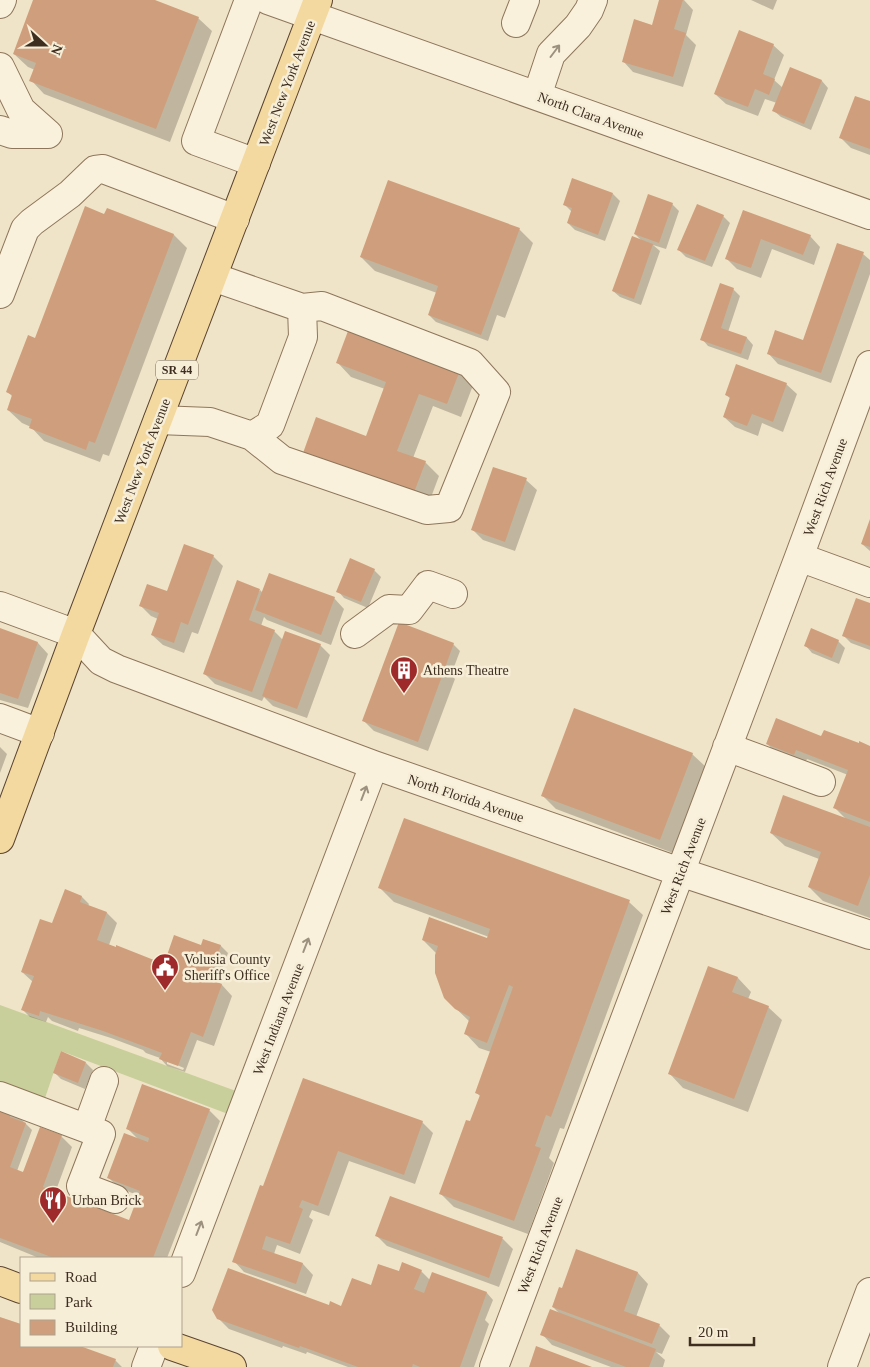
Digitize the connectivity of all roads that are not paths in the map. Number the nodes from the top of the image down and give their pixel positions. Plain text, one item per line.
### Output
1 (2, 0) edge
2 (249, 0) edge
3 (268, 0) edge
4 (593, 0) edge
5 (0, 4) edge
6 (315, 8) edge
7 (0, 67) edge
8 (537, 96) junction
9 (0, 130) edge
10 (256, 163) junction
11 (870, 215) edge
12 (235, 219) junction
13 (212, 277) junction
14 (0, 294) edge
15 (302, 308) junction
16 (870, 365) edge
17 (158, 420) junction
18 (252, 436) junction
19 (800, 557) junction
20 (870, 582) edge
21 (454, 594) dead end
22 (0, 606) edge
23 (76, 634) junction
24 (355, 634) dead end
25 (0, 718) edge
26 (40, 733) junction
27 (728, 748) junction
28 (374, 765) junction
29 (821, 782) dead end
30 (0, 839) edge
31 (680, 872) junction
32 (870, 935) edge
33 (104, 1081) dead end
34 (0, 1096) edge
35 (87, 1128) junction
36 (115, 1199) dead end
37 (182, 1270) edge
38 (0, 1281) edge
39 (20, 1289) edge
40 (870, 1292) edge
41 (154, 1347) edge
42 (175, 1347) edge
43 (146, 1367) edge
44 (232, 1367) edge
45 (494, 1367) edge
46 (842, 1367) edge

1 - 5 street
2 - 10 street
3 - 6 street, North Clara Avenue
8 -> 4 street
6 - 8 street, North Clara Avenue
6 - 10 main road, West New York Avenue / SR 44
7 - 9 street
8 - 11 street, North Clara Avenue
10 - 12 main road, West New York Avenue / SR 44
12 - 13 main road, West New York Avenue / SR 44
12 - 14 street
13 - 15 street
13 - 17 main road, West New York Avenue / SR 44
15 - 18 street
15 - 18 street
16 - 19 street, West Rich Avenue
17 - 18 street
17 - 23 main road, West New York Avenue / SR 44
19 - 20 street
19 - 27 street, West Rich Avenue
21 - 24 street
22 - 23 street
23 - 26 main road, West New York Avenue / SR 44
23 - 28 street, North Florida Avenue
25 - 26 street
26 - 30 main road, West New York Avenue / SR 44
27 - 29 street
27 - 31 street, West Rich Avenue
28 - 31 street, North Florida Avenue
37 -> 28 street, West Indiana Avenue
31 - 32 street, North Florida Avenue
31 - 45 street, West Rich Avenue
33 - 35 street
34 - 35 street
35 - 36 street
38 - 39 main road
40 - 46 street
41 - 43 street
42 - 44 main road

